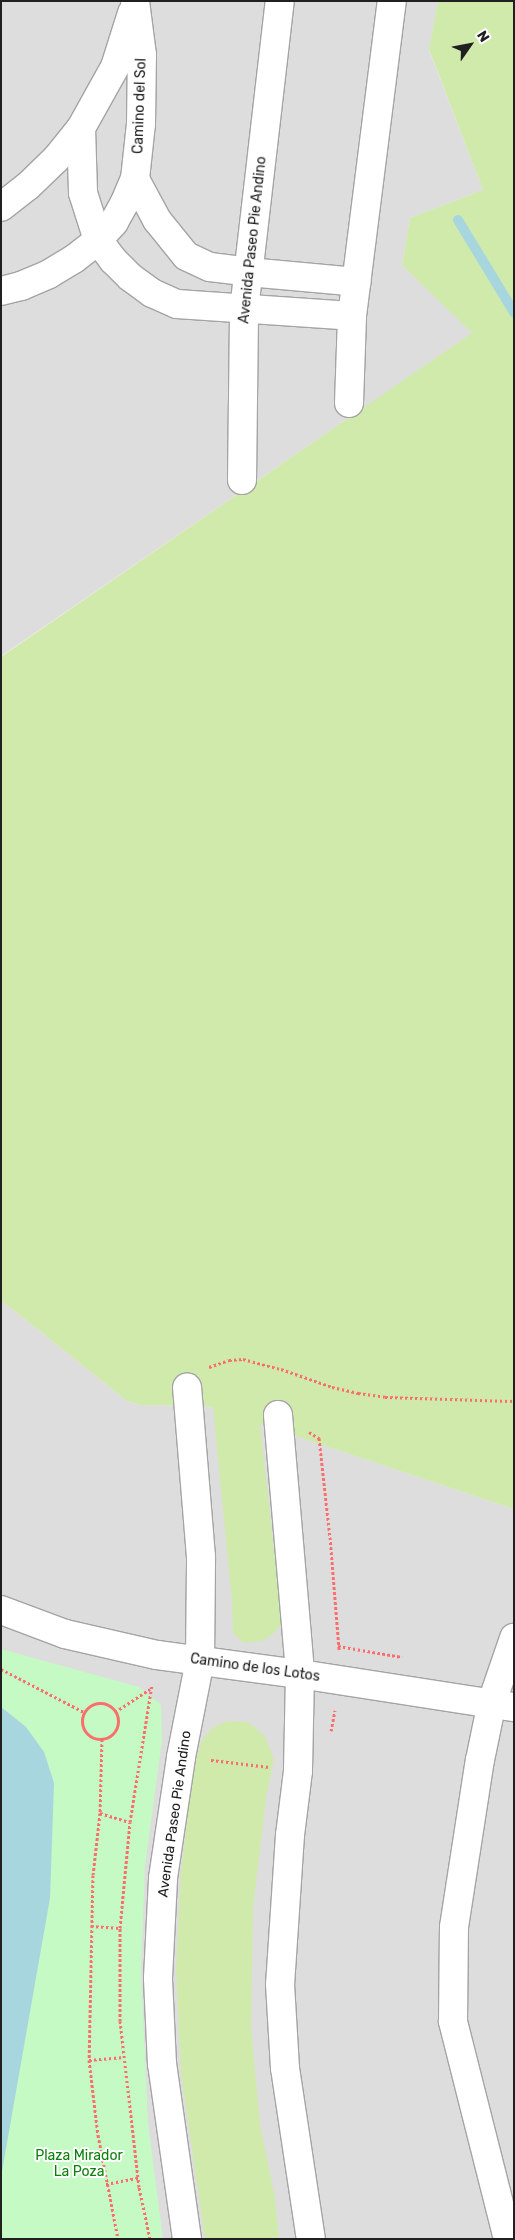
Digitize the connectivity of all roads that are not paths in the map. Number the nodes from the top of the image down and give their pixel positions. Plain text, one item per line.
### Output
1 (135, 1) edge
2 (280, 1) edge
3 (392, 1) edge
4 (81, 128) junction
5 (135, 179) junction
6 (1, 206) edge
7 (98, 240) junction
8 (248, 272) junction
9 (357, 282) junction
10 (1, 291) edge
11 (244, 310) junction
12 (352, 316) junction
13 (349, 403) dead end
14 (242, 480) dead end
15 (187, 1388) road end
16 (278, 1415) dead end
17 (1, 1610) edge
18 (514, 1638) edge
19 (200, 1660) junction
20 (300, 1674) junction
21 (503, 1704) edge
22 (187, 2239) edge
23 (311, 2239) edge
24 (508, 2239) edge

1 - 4 street, Camino del Sol
1 - 5 street, Camino del Sol
2 - 8 street, Avenida Paseo Pie Andino
3 - 9 street
4 - 6 street, Camino del Sol
4 - 7 street
5 - 7 street, Camino del Sol
5 - 8 street
7 - 10 street, Camino del Sol
7 - 11 street
8 - 9 street
8 - 11 street, Avenida Paseo Pie Andino
9 - 12 street
11 - 12 street
11 - 14 street, Avenida Paseo Pie Andino
12 - 13 street
15 - 19 street, Avenida Paseo Pie Andino
16 - 20 street
17 - 19 street, Camino de los Lotos
18 - 21 street
19 - 20 street, Camino de los Lotos
19 - 22 street, Avenida Paseo Pie Andino
20 - 21 street, Camino de los Lotos
20 - 23 street
21 - 24 street

